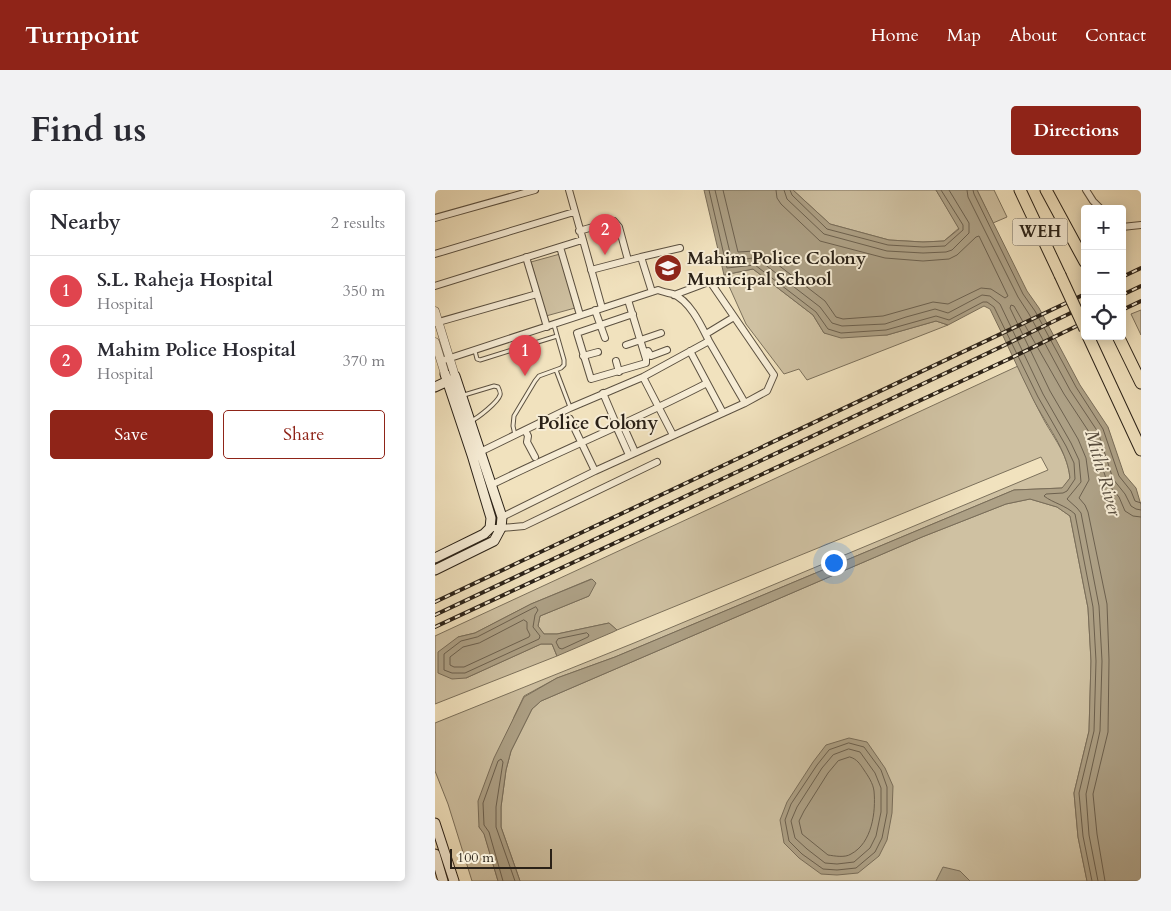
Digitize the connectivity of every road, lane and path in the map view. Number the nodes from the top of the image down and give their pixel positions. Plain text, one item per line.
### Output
1 (535, 190) edge
2 (569, 190) edge
3 (1020, 190) edge
4 (1046, 190) edge
5 (1086, 190) edge
6 (1097, 205) edge
7 (575, 212) junction
8 (435, 218) edge
9 (1141, 225) edge
10 (1126, 227) edge
11 (579, 231) junction
12 (582, 240) junction
13 (560, 247) junction
14 (680, 248) dead end
15 (435, 254) edge
16 (1081, 255) edge
17 (526, 257) junction
18 (641, 257) junction
19 (628, 260) junction
20 (591, 270) junction
21 (435, 286) edge
22 (652, 292) junction
23 (537, 294) junction
24 (674, 295) junction
25 (628, 300) junction
26 (599, 309) junction
27 (435, 310) edge
28 (633, 314) junction
29 (580, 315) junction
30 (734, 316) junction
31 (1081, 320) edge
32 (437, 323) edge
33 (601, 325) junction
34 (550, 326) junction
35 (661, 334) dead end
36 (706, 334) junction
37 (557, 336) junction
38 (605, 338) dead end
39 (1090, 340) edge
40 (1120, 340) edge
41 (641, 341) junction
42 (709, 341) junction
43 (435, 342) edge
44 (626, 346) dead end
45 (667, 350) dead end
46 (474, 351) junction
47 (690, 351) junction
48 (598, 352) dead end
49 (644, 352) junction
50 (652, 355) junction
51 (583, 356) junction
52 (445, 360) junction
53 (616, 362) dead end
54 (657, 369) junction
55 (556, 370) junction
56 (619, 372) junction
57 (449, 377) junction
58 (643, 377) junction
59 (435, 378) edge
60 (707, 383) junction
61 (1141, 383) edge
62 (435, 387) edge
63 (603, 393) junction
64 (461, 396) junction
65 (745, 403) junction
66 (570, 408) junction
67 (659, 408) junction
68 (723, 413) junction
69 (570, 419) dead end
70 (469, 421) junction
71 (618, 425) junction
72 (525, 430) junction
73 (515, 435) junction
74 (673, 435) junction
75 (580, 442) junction
76 (1141, 450) edge
77 (632, 453) junction
78 (476, 454) junction
79 (535, 457) dead end
80 (657, 462) dead end
81 (595, 470) junction
82 (491, 485) junction
83 (502, 517) junction
84 (490, 528) junction
85 (501, 528) junction
86 (435, 558) edge
87 (435, 570) edge
88 (435, 823) edge
89 (435, 854) edge
90 (443, 881) edge
91 (454, 881) edge

1 - 8 street
2 - 7 street
3 - 31 highway, WEH, bridge
4 - 16 highway, WEH
5 - 6 street
7 - 11 street
7 - 15 street
9 - 10 street
11 - 12 street
11 - 19 street
12 - 13 street
12 - 20 street
13 - 17 street
13 - 29 street
14 - 18 street
17 - 21 street
17 - 23 street
18 - 19 street
18 - 22 street
19 - 20 street
20 - 26 street
22 - 24 street
22 - 25 street
23 - 32 street
23 - 34 street
24 - 30 street
24 - 36 street
25 - 26 street
25 - 28 street
26 - 29 street
26 - 33 street
27 - 32 street
28 - 33 street
28 - 41 street
29 - 34 street
30 - 36 street
30 - 65 street
32 - 52 street
33 - 38 street
33 - 51 street
34 - 37 lane
34 - 46 street
35 - 41 street
36 - 42 street
37 - 46 lane
37 - 55 lane
39 - 76 highway
40 - 61 highway
41 - 44 street
41 - 49 street
42 - 47 street
42 - 65 street
43 - 52 street
45 - 50 street
46 - 52 street
47 - 54 street
47 - 60 street
48 - 51 street
49 - 50 street
49 - 56 street
50 - 54 street
51 - 56 street
52 - 57 street
53 - 56 street
54 - 58 street
55 - 66 lane
55 - 73 lane
57 - 59 main road
57 - 62 main road
57 - 64 main road
57 - 78 main road
58 - 63 street
58 - 67 street
60 - 67 street
60 - 68 street
63 - 66 street
63 - 71 street
64 - 70 main road
64 - 70 lane
65 - 68 street
66 - 72 street
67 - 71 street
67 - 74 street
68 - 74 street
69 - 75 street
70 - 78 main road
71 - 75 street
71 - 77 street
72 - 73 street
72 - 79 street
73 - 78 street
74 - 77 street
75 - 81 street
75 - 82 street
77 - 81 street
78 - 82 main road
78 - 84 main road
80 - 85 street
81 - 83 street
82 - 83 main road
83 - 85 main road
84 - 85 street
84 - 86 main road
85 - 87 main road
88 - 91 main road
89 - 90 main road

